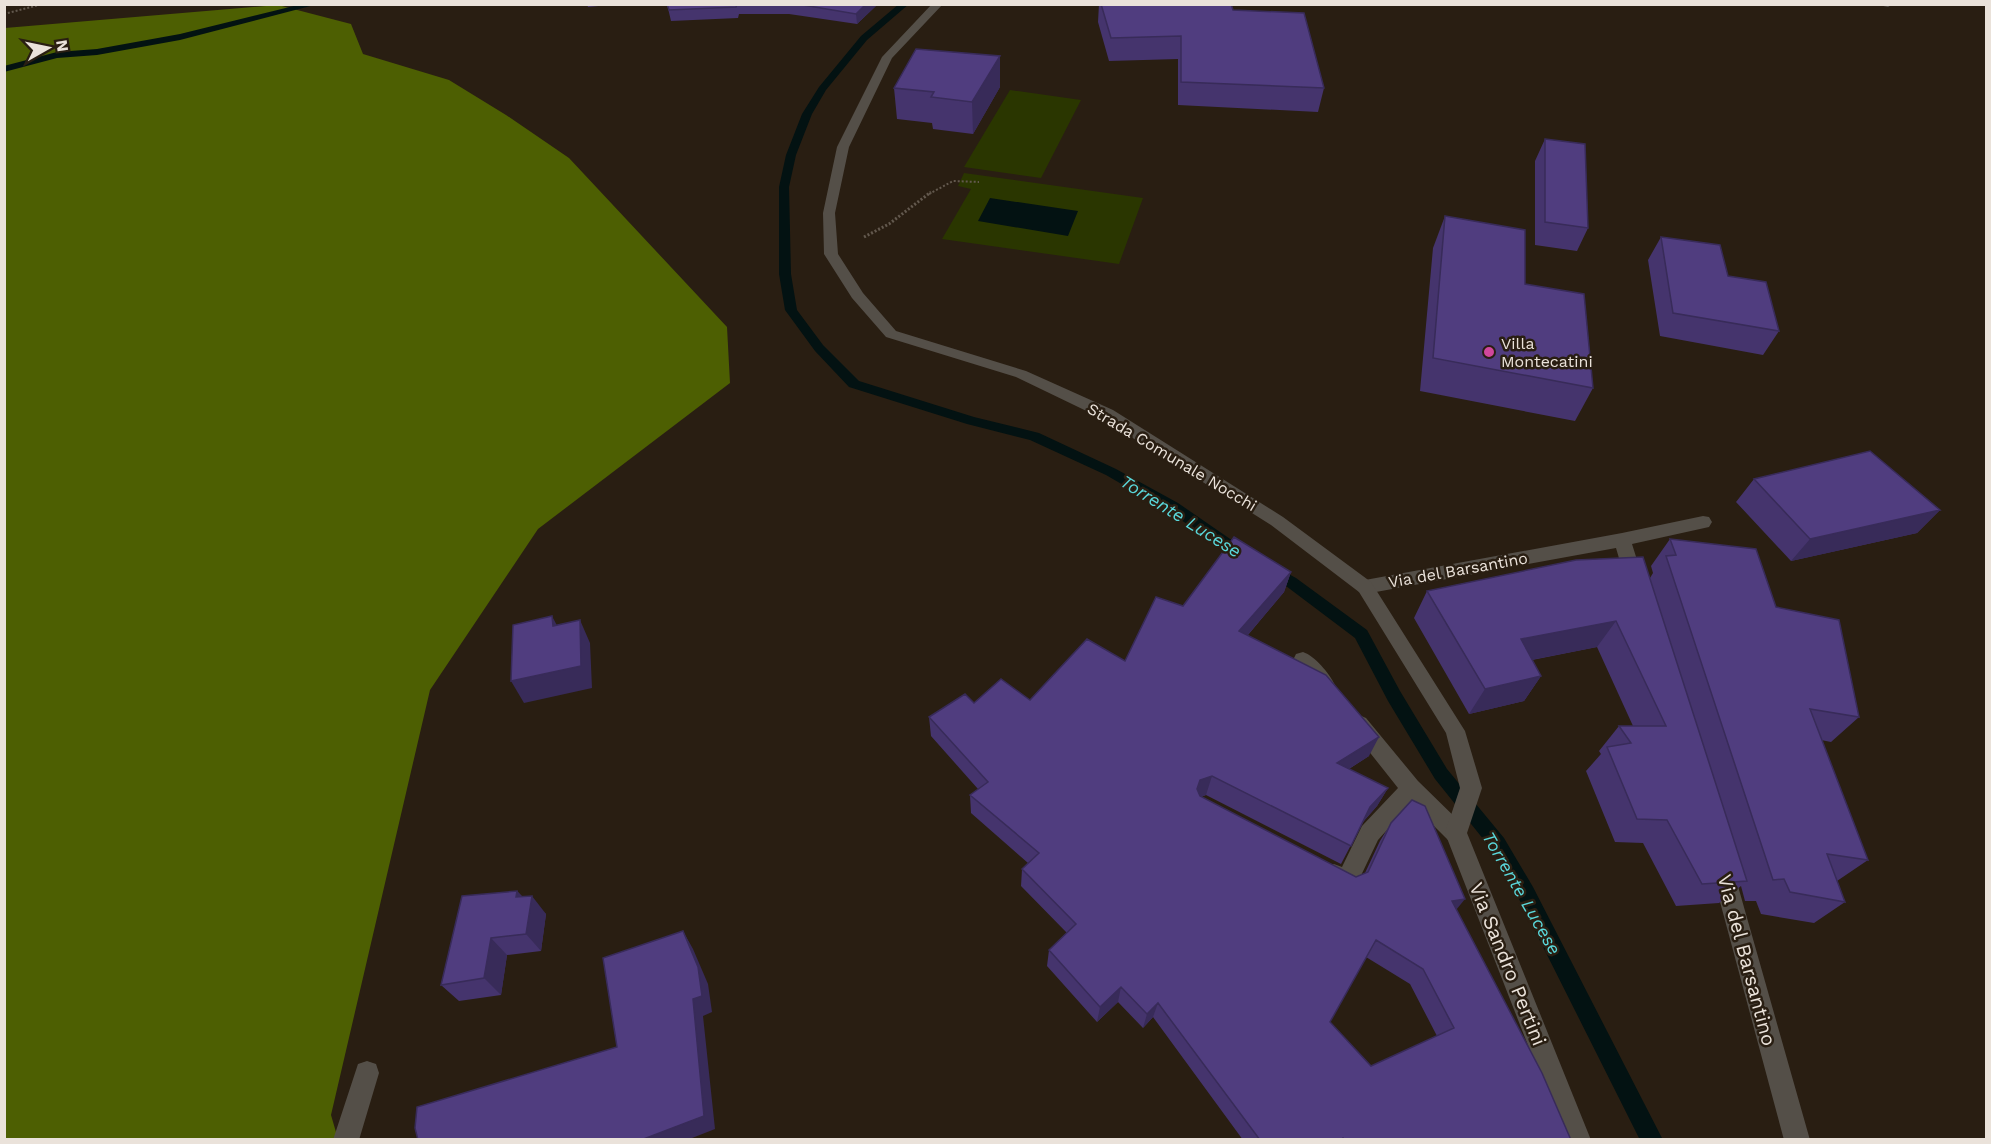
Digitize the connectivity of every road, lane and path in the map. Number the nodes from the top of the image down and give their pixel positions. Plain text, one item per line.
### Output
1 (43, 4) edge
2 (938, 4) edge
3 (1879, 4) edge
4 (1888, 4) edge
5 (4, 14) edge
6 (979, 182) dead end
7 (831, 254) junction
8 (1703, 522) dead end
9 (1622, 540) junction
10 (1365, 587) junction
11 (1640, 597) edge
12 (1303, 660) dead end
13 (1334, 695) edge
14 (1350, 713) edge
15 (1412, 788) junction
16 (1457, 831) junction
17 (1719, 856) edge
18 (1317, 865) edge
19 (367, 1073) dead end
20 (346, 1140) edge
21 (1578, 1140) edge
22 (1797, 1140) edge

1 - 5 path
2 - 7 street, Strada Comunale Nocchi
3 - 4 street
6 - 7 path
7 - 10 street, Strada Comunale Nocchi
8 - 9 street, Via del Barsantino
9 - 10 street, Via del Barsantino
9 - 11 street
10 - 16 street, Strada Comunale Nocchi
12 - 13 street
14 - 15 street
15 - 16 street
15 - 18 street
16 - 21 street, Via Sandro Pertini
17 - 22 street, Via del Barsantino
19 - 20 street

